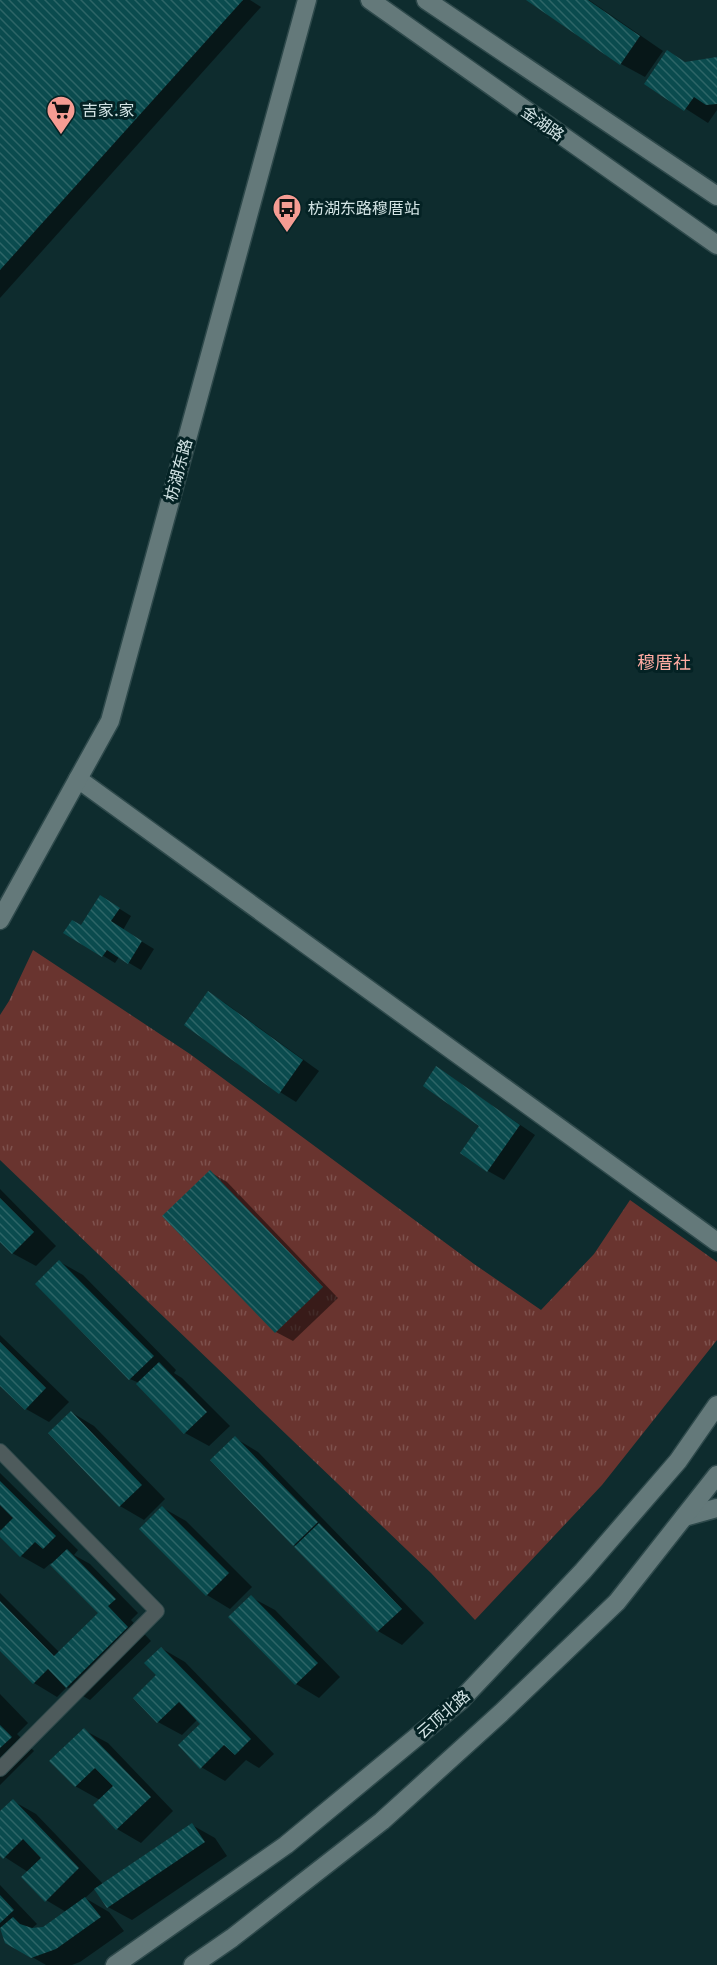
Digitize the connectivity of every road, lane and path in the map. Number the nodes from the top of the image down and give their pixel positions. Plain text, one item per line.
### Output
1 (307, 0) edge
2 (369, 0) edge
3 (426, 0) edge
4 (716, 192) edge
5 (717, 245) edge
6 (78, 778) junction
7 (0, 920) edge
8 (717, 1242) edge
9 (717, 1405) edge
10 (0, 1451) edge
11 (717, 1475) edge
12 (717, 1508) edge
13 (684, 1517) junction
14 (0, 1769) edge
15 (115, 1965) edge
16 (193, 1965) edge

1 - 6 main road, 枋湖东路
2 - 5 main road, 金湖路
3 - 4 main road
6 - 7 main road, 枋湖东路
6 - 8 main road
9 - 15 main road, 云顶北路
10 - 14 street
11 - 13 main road
12 - 13 main road
13 - 16 main road

